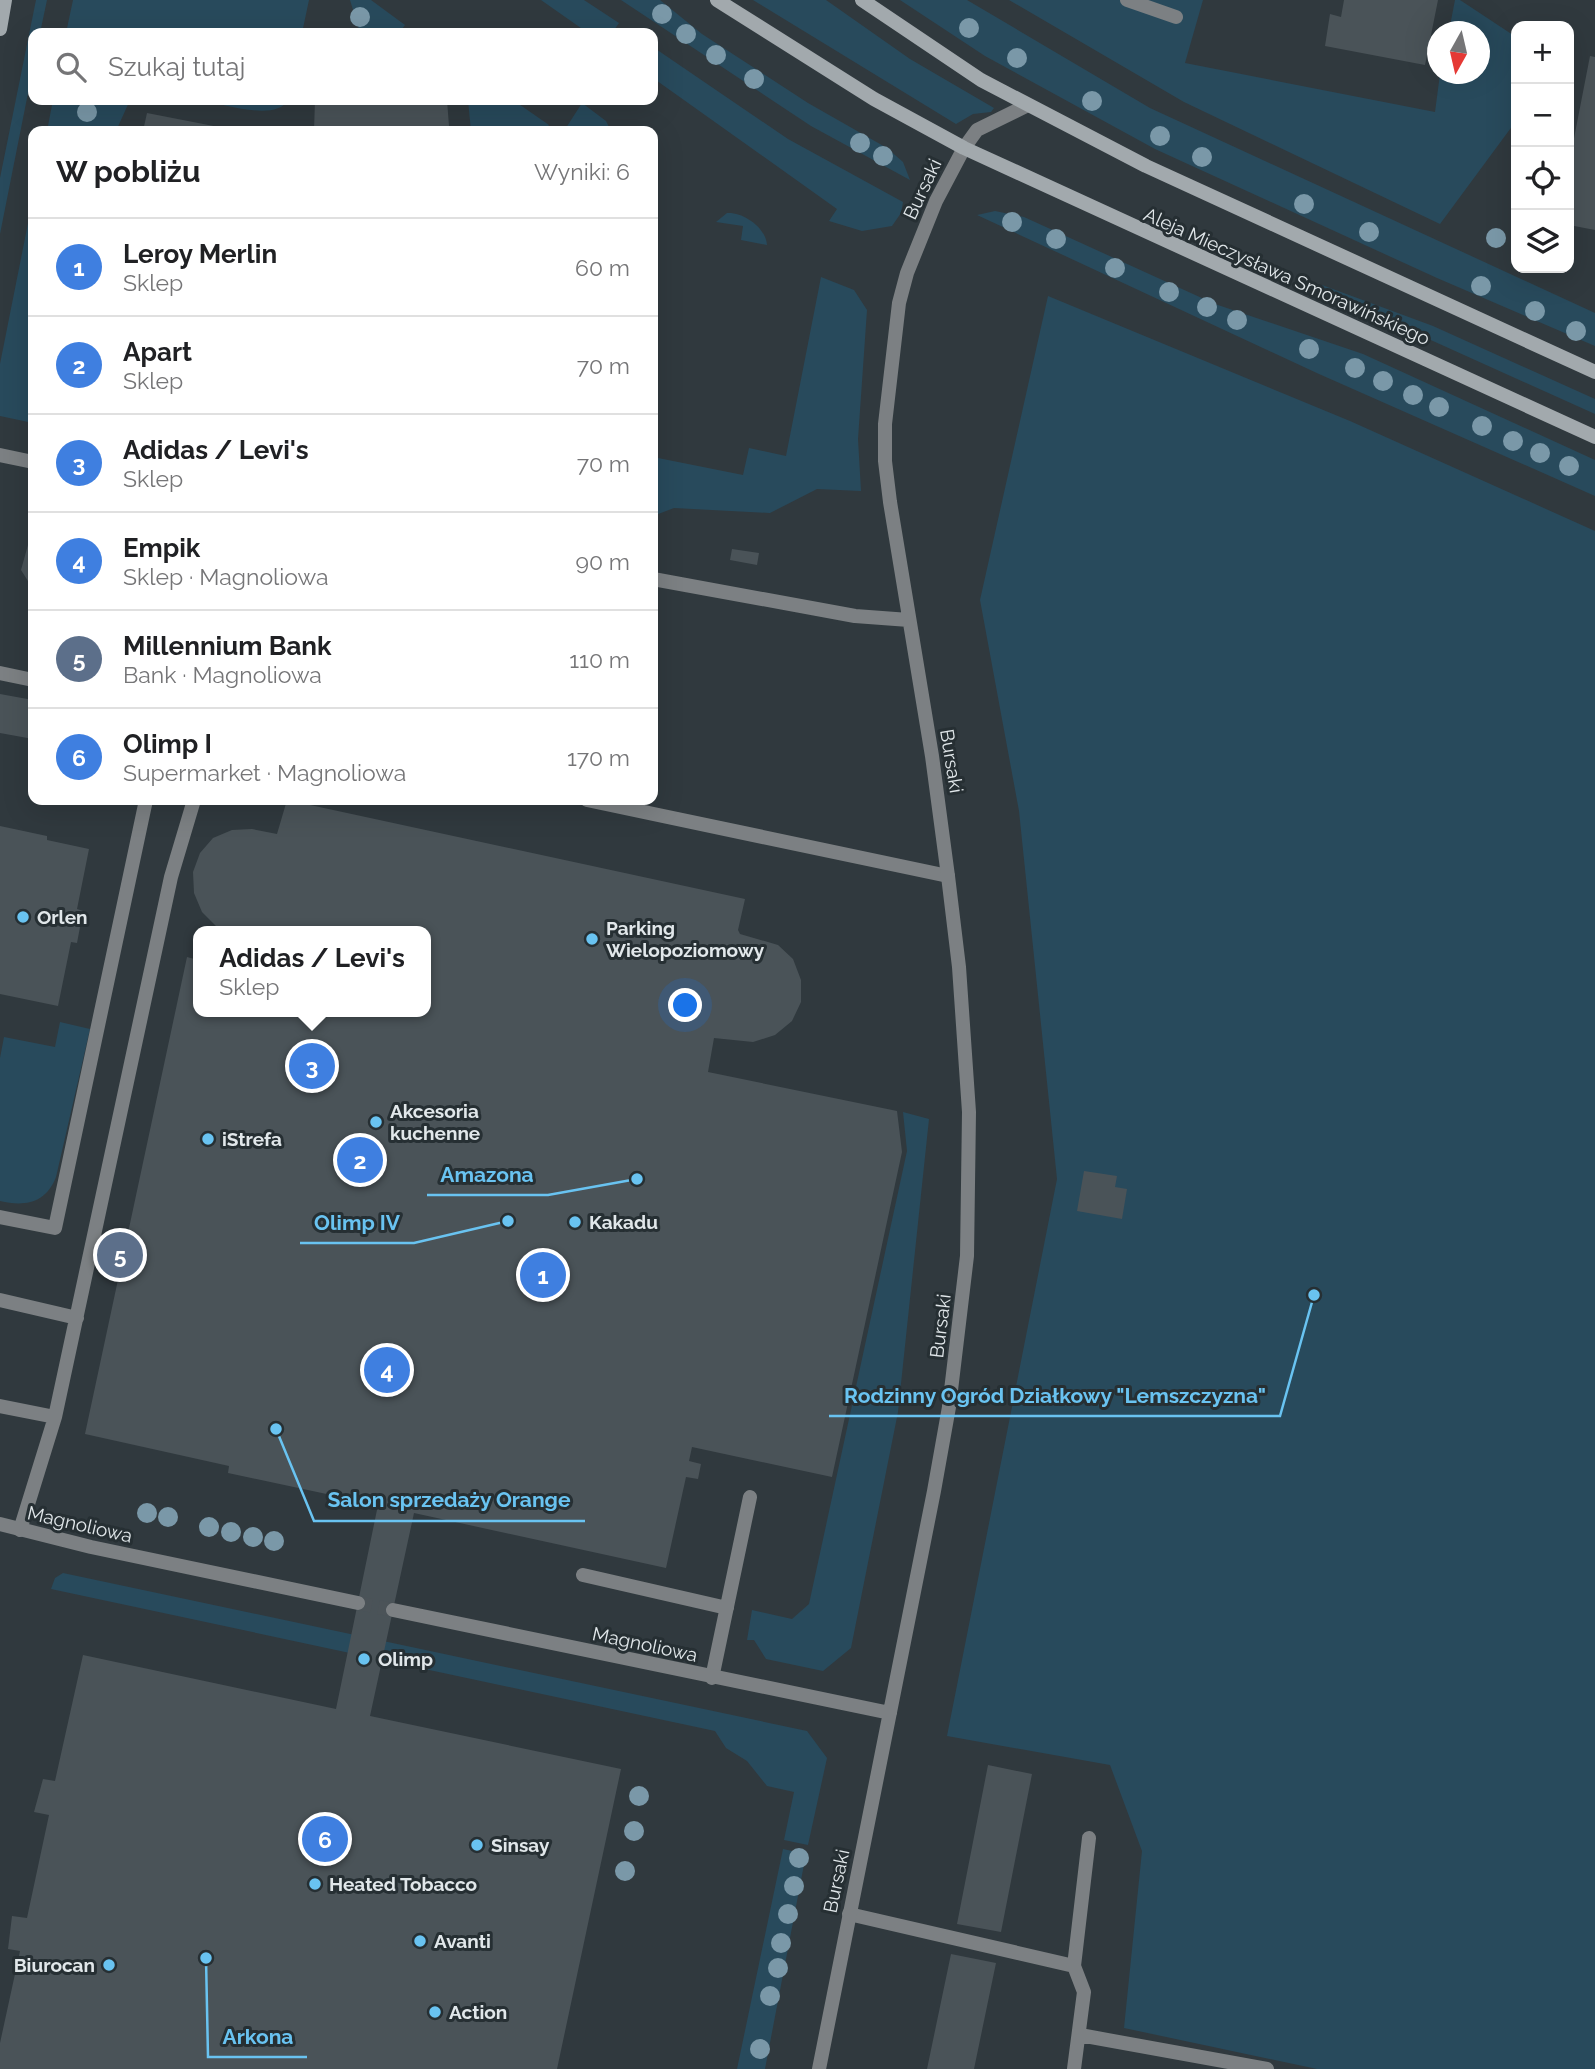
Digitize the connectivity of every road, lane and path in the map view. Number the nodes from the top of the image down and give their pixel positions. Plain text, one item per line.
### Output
1 (5, 0) edge
2 (717, 0) edge
3 (862, 0) edge
4 (1127, 0) edge
5 (1176, 17) dead end
6 (0, 29) edge
7 (1028, 105) junction
8 (964, 148) junction
9 (1595, 372) edge
10 (1595, 437) edge
11 (0, 455) edge
12 (28, 461) edge
13 (658, 580) edge
14 (909, 620) junction
15 (0, 673) edge
16 (28, 679) edge
17 (145, 805) edge
18 (193, 805) edge
19 (611, 805) edge
20 (948, 876) junction
21 (0, 1217) edge
22 (0, 1300) edge
23 (77, 1318) junction
24 (0, 1406) edge
25 (55, 1417) junction
26 (750, 1497) dead end
27 (0, 1524) edge
28 (20, 1530) junction
29 (583, 1574) dead end
30 (358, 1603) tunnel mouth
31 (727, 1608) junction
32 (393, 1609) tunnel mouth
33 (712, 1678) junction
34 (890, 1713) junction
35 (1088, 1838) dead end
36 (849, 1914) junction
37 (1074, 1966) junction
38 (1080, 2035) junction
39 (818, 2069) edge
40 (1073, 2069) edge
41 (1267, 2069) edge

1 - 6 main road
2 - 8 main road, Aleja Mieczysława Smorawińskiego
3 - 7 main road, Aleja Mieczysława Smorawińskiego
4 - 5 street
7 - 8 street
7 - 9 main road, Aleja Mieczysława Smorawińskiego
8 - 10 main road, Aleja Mieczysława Smorawińskiego
8 - 14 street, Bursaki
11 - 12 street
13 - 14 street
14 - 20 street, Bursaki
15 - 16 street
17 - 21 street
18 - 23 street
19 - 20 street
20 - 34 street, Bursaki
22 - 23 street
23 - 25 street
24 - 25 street
25 - 28 street
26 - 31 street
27 - 28 street, Magnoliowa
28 - 30 street, Magnoliowa
29 - 31 street
31 - 33 street
32 - 33 street, Magnoliowa
33 - 34 street, Magnoliowa
34 - 36 street, Bursaki
35 - 37 street
36 - 37 street
36 - 39 street, Bursaki
37 - 38 street
38 - 40 street
38 - 41 street

